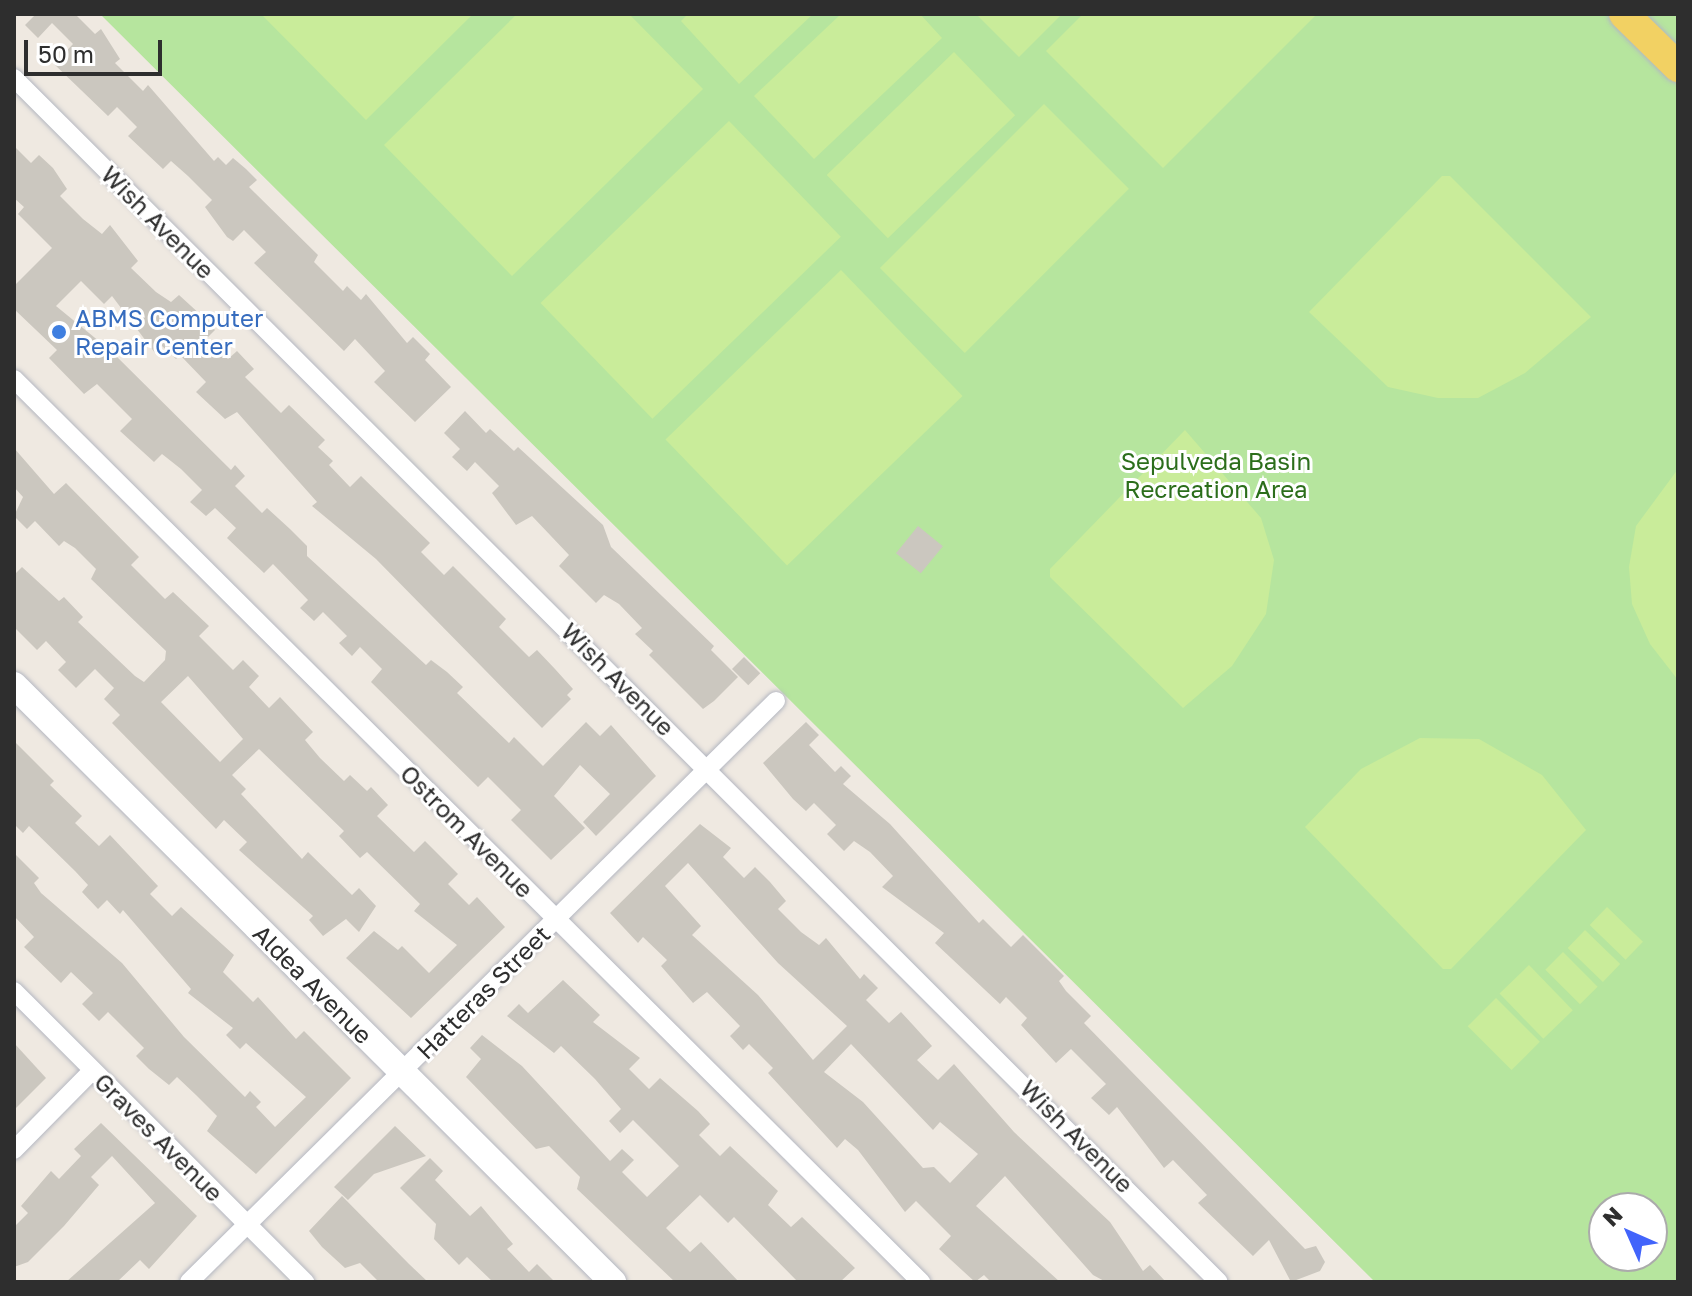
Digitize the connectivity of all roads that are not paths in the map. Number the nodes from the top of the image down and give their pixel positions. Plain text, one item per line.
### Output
1 (1624, 14) edge
2 (1678, 67) edge
3 (14, 78) edge
4 (14, 379) edge
5 (14, 685) edge
6 (776, 701) dead end
7 (708, 769) junction
8 (555, 921) junction
9 (14, 991) edge
10 (93, 1070) junction
11 (402, 1072) junction
12 (14, 1150) edge
13 (246, 1225) junction
14 (189, 1282) edge
15 (305, 1282) edge
16 (613, 1282) edge
17 (921, 1282) edge
18 (1219, 1282) edge

1 - 2 main road
3 - 7 street, Wish Avenue
4 - 8 street, Ostrom Avenue
5 - 11 street, Aldea Avenue
6 - 7 street, Hatteras Street
7 - 8 street, Hatteras Street
7 - 18 street, Wish Avenue
8 - 11 street, Hatteras Street
8 - 17 street, Ostrom Avenue
9 - 10 street, Graves Avenue
10 - 12 street
10 - 13 street, Graves Avenue
11 - 13 street, Hatteras Street
11 - 16 street, Aldea Avenue
13 - 14 street, Hatteras Street
13 - 15 street, Graves Avenue

